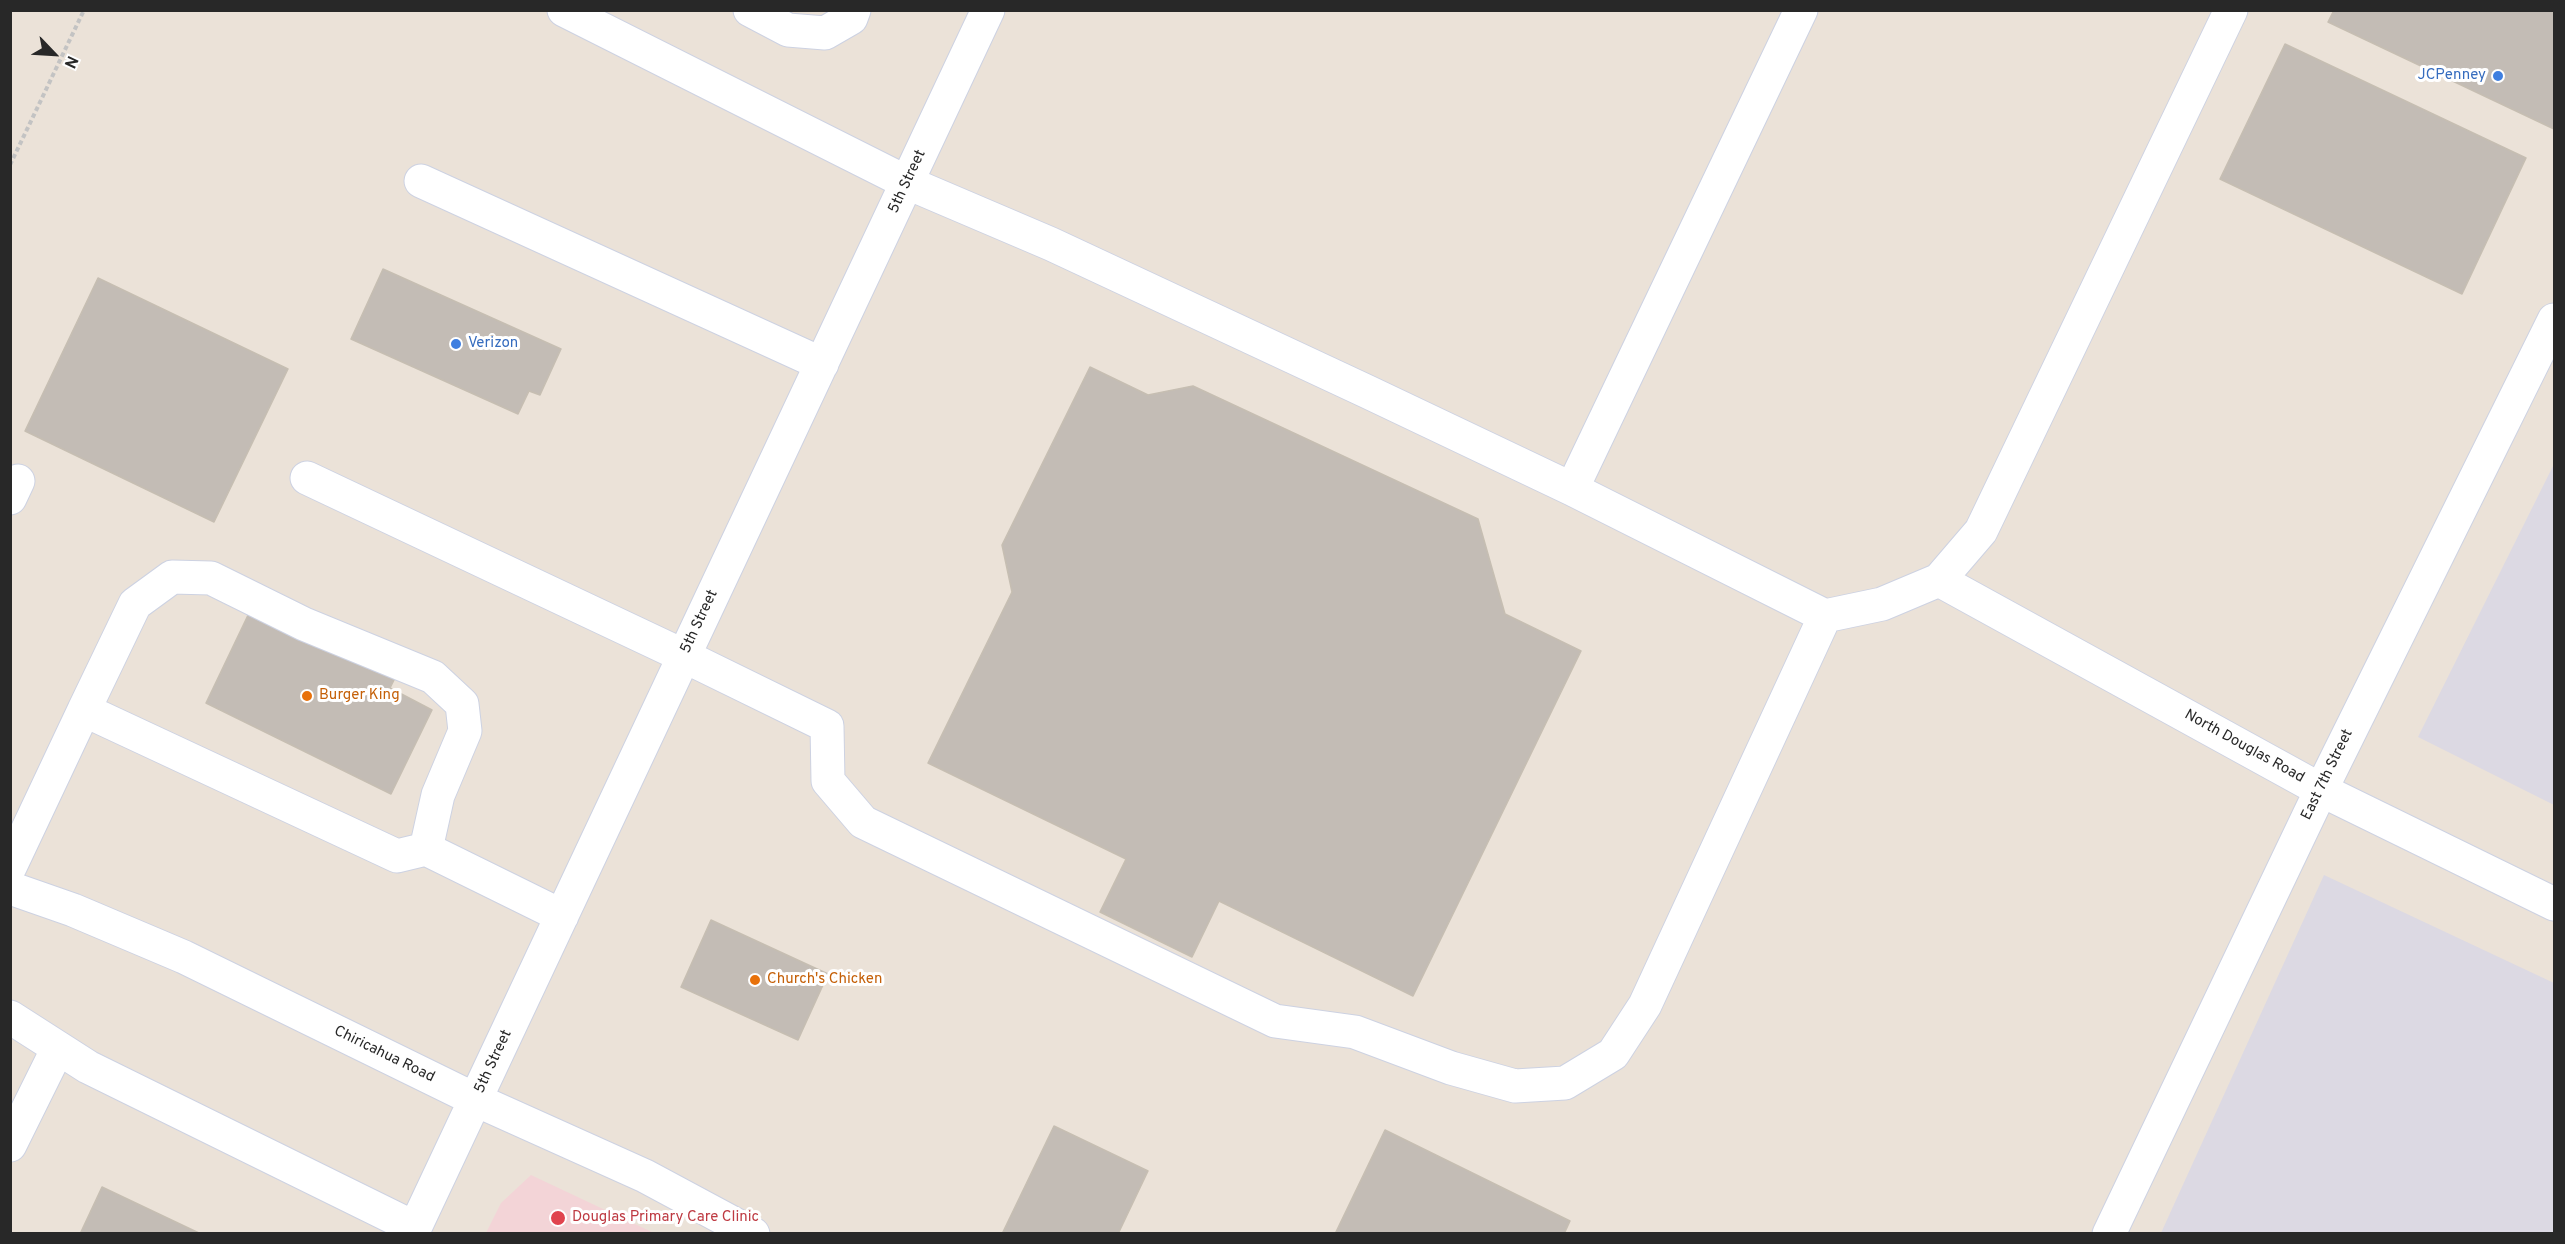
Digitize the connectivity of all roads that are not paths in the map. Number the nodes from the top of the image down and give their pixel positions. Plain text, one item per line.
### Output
1 (564, 10) edge
2 (750, 10) edge
3 (854, 10) edge
4 (988, 10) edge
5 (1801, 10) edge
6 (2231, 10) edge
7 (421, 182) dead end
8 (908, 183) junction
9 (2554, 320) edge
10 (822, 364) junction
11 (307, 478) dead end
12 (1572, 489) junction
13 (1939, 580) junction
14 (1825, 616) junction
15 (684, 656) junction
16 (84, 710) junction
17 (2321, 790) junction
18 (426, 849) junction
19 (10, 867) edge
20 (10, 888) edge
21 (2554, 904) edge
22 (562, 916) junction
23 (10, 1017) edge
24 (57, 1047) junction
25 (476, 1100) junction
26 (10, 1145) edge
27 (414, 1231) edge
28 (753, 1233) edge
29 (2109, 1233) edge

1 - 8 street
2 - 3 street
4 - 8 street, 5th Street
5 - 12 street
6 - 13 street
7 - 10 street
8 - 10 street, 5th Street
8 - 12 street
9 - 17 street, East 7th Street
10 - 15 street, 5th Street
11 - 15 street
12 - 14 street
13 - 14 street
13 - 17 street, North Douglas Road
14 - 15 street
15 - 22 street, 5th Street
16 - 18 street
16 - 18 street
16 - 19 street
17 - 21 street, North Douglas Road
17 - 29 street, East 7th Street
18 - 22 street
20 - 25 street, Chiricahua Road
22 - 25 street, 5th Street
23 - 24 street
24 - 26 street
24 - 27 street
25 - 27 street, 5th Street
25 - 28 street, Chiricahua Road

